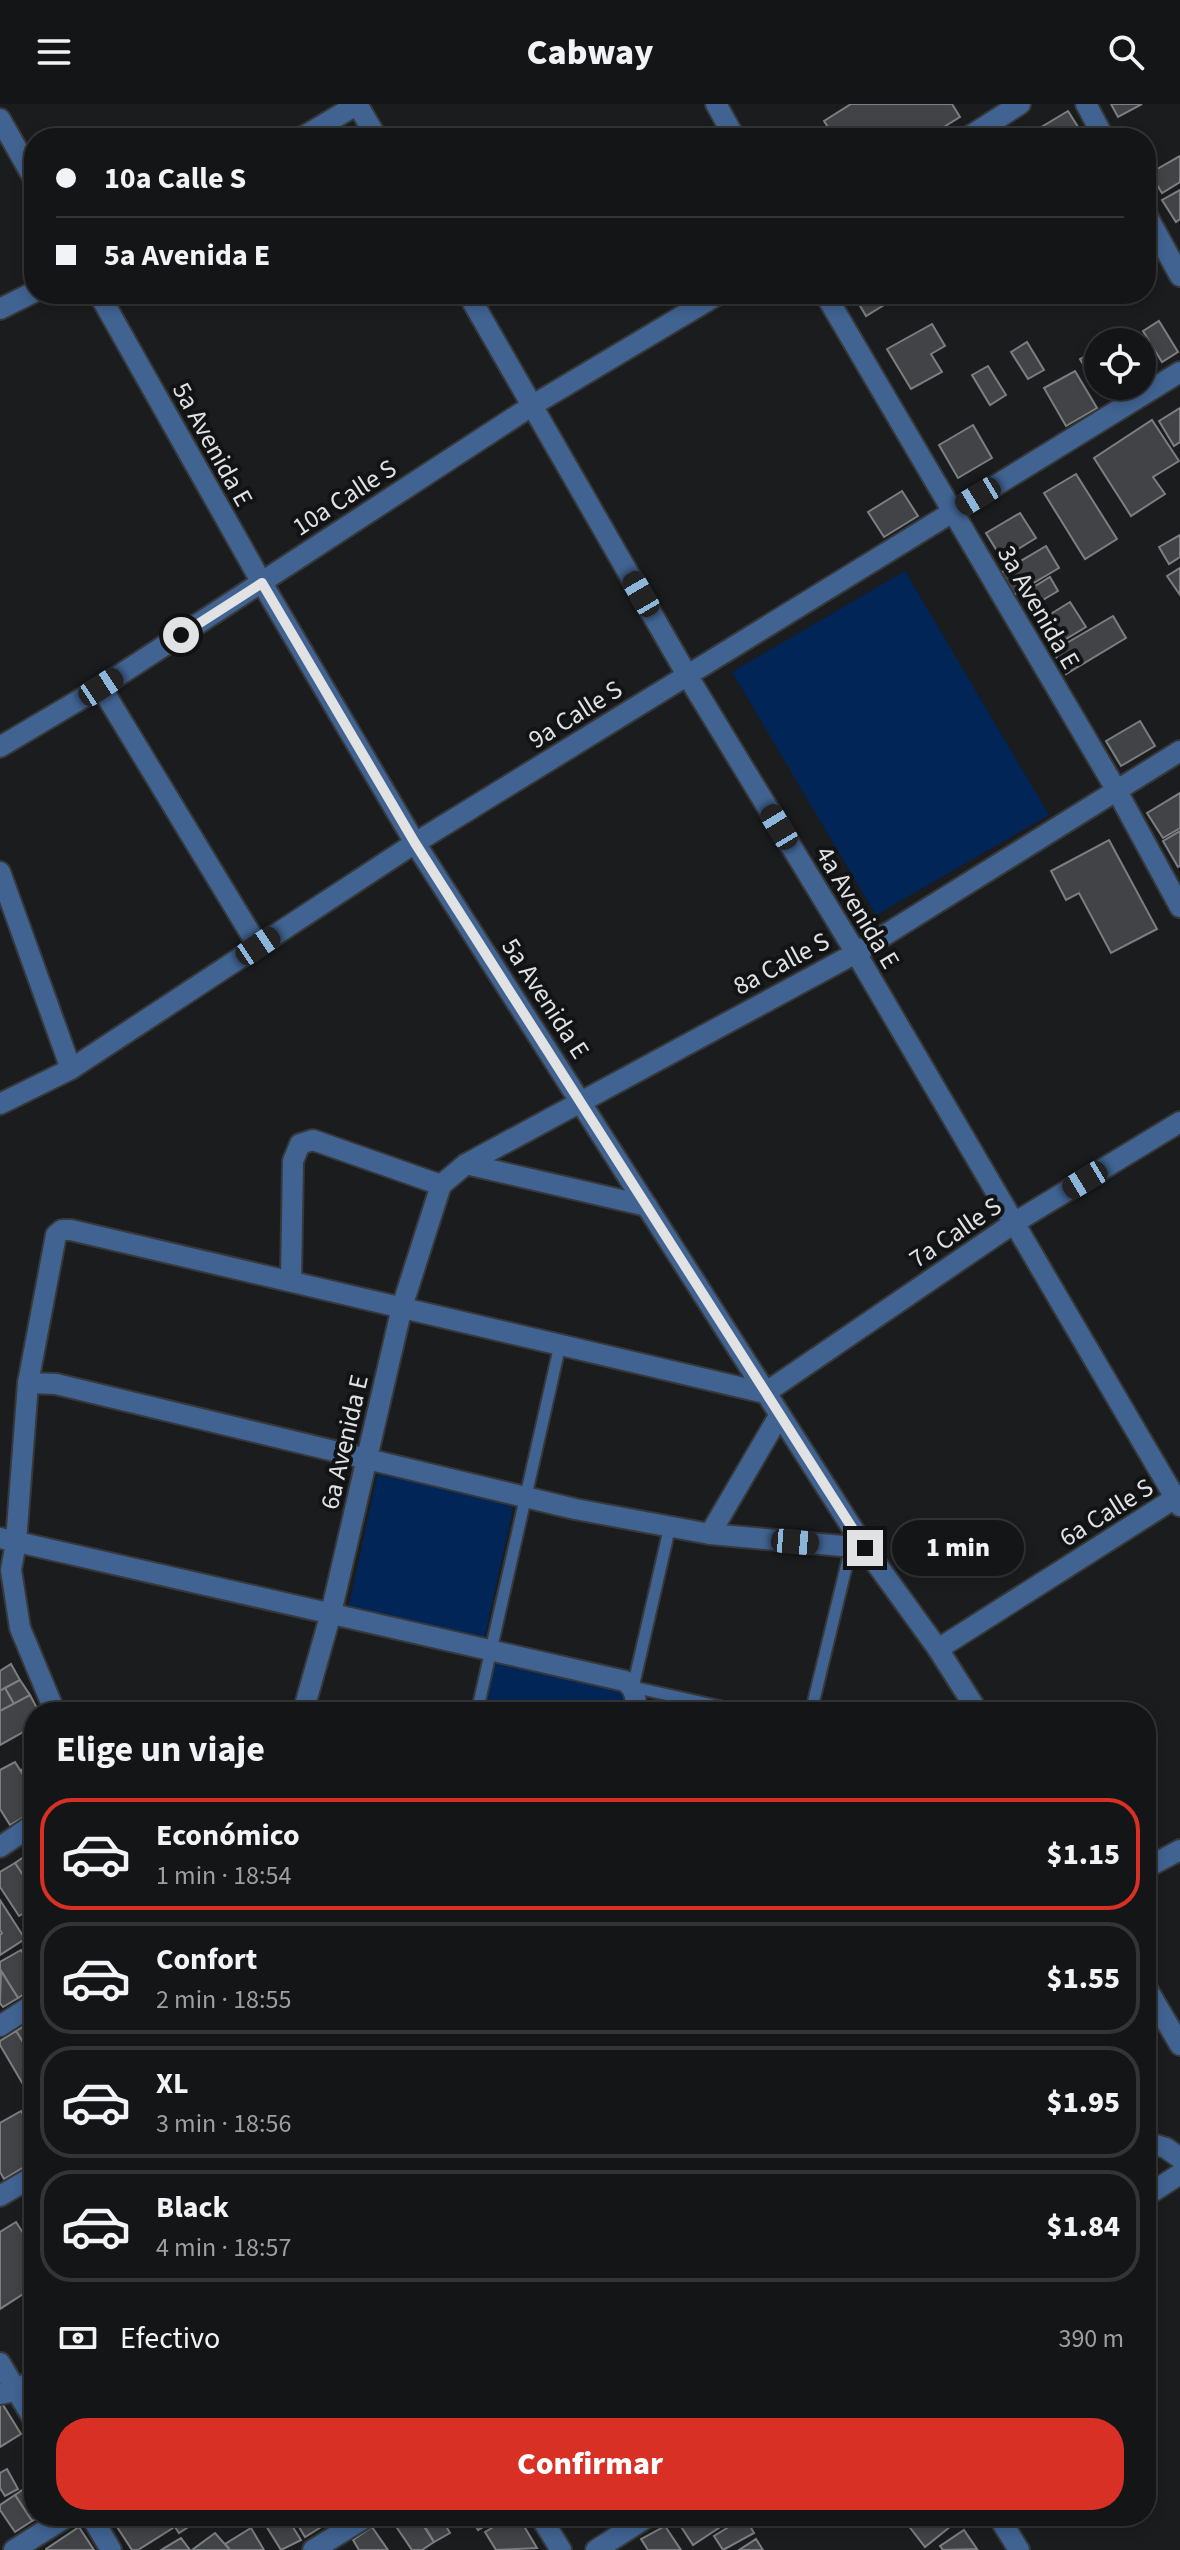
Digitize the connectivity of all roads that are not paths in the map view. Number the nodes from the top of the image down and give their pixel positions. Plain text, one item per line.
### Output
1 (357, 104) edge
2 (716, 104) edge
3 (1020, 104) edge
4 (1086, 104) edge
5 (0, 119) edge
6 (317, 128) edge
7 (371, 128) edge
8 (729, 128) edge
9 (983, 128) edge
10 (1099, 128) edge
11 (24, 161) edge
12 (1156, 232) edge
13 (1180, 276) edge
14 (24, 297) edge
15 (105, 304) edge
16 (474, 304) edge
17 (702, 304) edge
18 (831, 304) edge
19 (0, 309) edge
20 (1180, 372) edge
21 (533, 405) junction
22 (953, 512) junction
23 (262, 583) junction
24 (687, 675) junction
25 (101, 687) junction
26 (0, 747) edge
27 (1180, 751) edge
28 (1117, 791) junction
29 (415, 843) junction
30 (0, 872) edge
31 (1180, 907) edge
32 (258, 946) junction
33 (856, 953) junction
34 (71, 1069) junction
35 (580, 1100) junction
36 (0, 1104) edge
37 (1180, 1122) edge
38 (466, 1164) junction
39 (441, 1185) junction
40 (647, 1206) junction
41 (1014, 1223) junction
42 (291, 1281) junction
43 (402, 1307) junction
44 (560, 1345) junction
45 (28, 1383) junction
46 (765, 1393) junction
47 (779, 1416) junction
48 (366, 1459) junction
49 (525, 1497) junction
50 (1178, 1500) edge
51 (670, 1526) junction
52 (710, 1534) junction
53 (8, 1540) edge
54 (858, 1547) junction
55 (331, 1613) junction
56 (938, 1649) junction
57 (491, 1650) junction
58 (633, 1687) junction
59 (51, 1702) edge
60 (306, 1702) edge
61 (479, 1702) edge
62 (637, 1702) edge
63 (700, 1702) edge
64 (814, 1702) edge
65 (972, 1702) edge
66 (24, 1831) edge
67 (0, 1847) edge
68 (1180, 1850) edge
69 (1156, 1863) edge
70 (1156, 2004) edge
71 (24, 2010) edge
72 (0, 2026) edge
73 (1180, 2045) edge
74 (1156, 2145) edge
75 (1180, 2158) edge
76 (1180, 2174) edge
77 (24, 2182) edge
78 (1156, 2190) edge
79 (0, 2196) edge
80 (0, 2363) edge
81 (8, 2392) edge
82 (24, 2409) edge
83 (52, 2526) edge
84 (97, 2526) edge
85 (352, 2526) edge
86 (546, 2526) edge
87 (633, 2526) edge
88 (1004, 2526) edge
89 (14, 2550) edge
90 (111, 2550) edge
91 (313, 2550) edge
92 (561, 2550) edge
93 (596, 2550) edge
94 (1019, 2550) edge

1 - 6 street
1 - 7 street
2 - 8 street
3 - 9 street
4 - 10 street
5 - 11 street
12 - 13 street
14 - 19 street
15 - 23 street, 5a Avenida E
16 - 21 street, 4a Avenida E
17 - 21 street, 10a Calle S
18 - 22 street, 3a Avenida E
20 - 22 street, 9a Calle S
21 - 23 street, 10a Calle S
21 - 24 street, 4a Avenida E
22 - 24 street, 9a Calle S
22 - 28 street, 3a Avenida E
23 - 25 street, 10a Calle S
23 - 29 street, 5a Avenida E
24 - 29 street, 9a Calle S
24 - 33 street, 4a Avenida E
25 - 26 street, 10a Calle S
25 - 32 street
27 - 28 street, 8a Calle S
28 - 31 street, 3a Avenida E
28 - 33 street, 8a Calle S
29 - 32 street, 9a Calle S
29 - 35 street, 5a Avenida E
30 - 34 street
32 - 34 street, 9a Calle S
33 - 35 street, 8a Calle S
33 - 41 street, 4a Avenida E
34 - 36 street, 9a Calle S
35 - 38 street, 8a Calle S
35 - 40 street, 5a Avenida E
37 - 41 street, 7a Calle S
38 - 39 street, 8a Calle S
38 - 40 street
39 - 42 street
39 - 43 street, 6a Avenida E
40 - 46 street, 5a Avenida E
41 - 46 street, 7a Calle S
41 - 50 street, 4a Avenida E
42 - 43 street
42 - 45 street
43 - 44 street
43 - 48 street, 6a Avenida E
44 - 46 street
44 - 49 lane
45 - 48 street
45 - 53 street
46 - 47 street, 5a Avenida E
47 - 52 street
47 - 54 street, 5a Avenida E
48 - 49 street
48 - 55 street, 6a Avenida E
49 - 51 street
49 - 57 lane
50 - 56 street, 6a Calle S
51 - 52 street
51 - 58 lane
52 - 54 street
53 - 55 street
53 - 59 street
54 - 56 street, 5a Avenida E
54 - 64 lane
55 - 57 street
55 - 60 street, 6a Avenida E
56 - 65 street, 5a Avenida E
57 - 58 street
57 - 61 lane
58 - 62 street
58 - 63 lane
66 - 67 street
68 - 69 street
70 - 73 street
71 - 72 street
74 - 75 street
76 - 78 street
77 - 79 street
80 - 81 street
81 - 82 street
83 - 89 street
84 - 90 street
85 - 91 street
86 - 92 street
87 - 93 street
88 - 94 street

